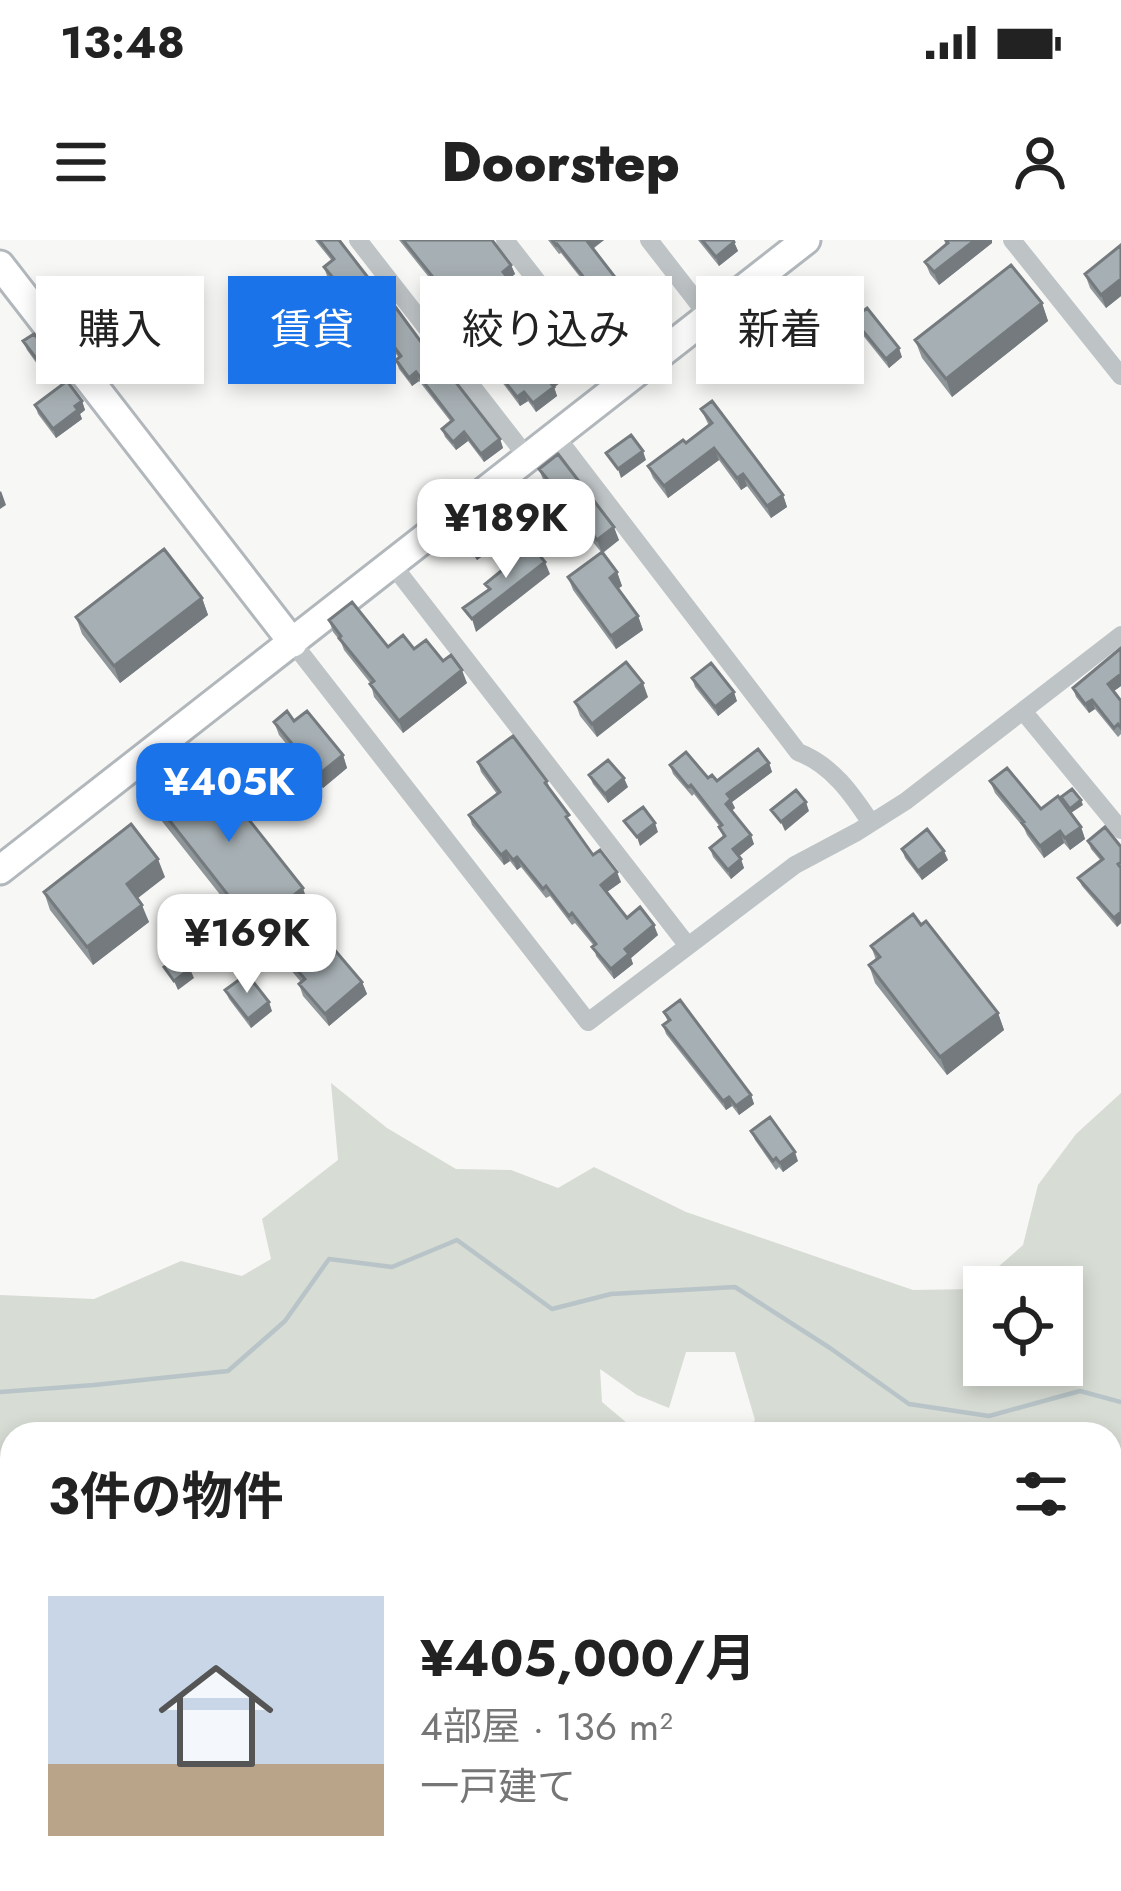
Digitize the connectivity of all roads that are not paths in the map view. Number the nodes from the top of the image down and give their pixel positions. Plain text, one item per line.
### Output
1 (358, 240) edge
2 (505, 240) edge
3 (649, 240) edge
4 (806, 240) edge
5 (1012, 240) edge
6 (0, 265) edge
7 (760, 276) edge
8 (696, 301) edge
9 (696, 325) edge
10 (1121, 376) edge
11 (618, 385) junction
12 (555, 435) junction
13 (527, 457) junction
14 (392, 564) junction
15 (1121, 635) edge
16 (293, 644) junction
17 (1023, 711) junction
18 (871, 824) junction
19 (1121, 830) edge
20 (0, 871) edge
21 (688, 946) junction

1 - 13 street
2 - 11 street
3 - 8 street
4 - 7 street
5 - 10 street
6 - 16 street
9 - 11 street
11 - 12 street
12 - 13 street
12 - 18 street
13 - 14 street
14 - 16 street
14 - 21 street
15 - 17 street
16 - 20 street
16 - 21 street
17 - 18 street
17 - 19 street
18 - 21 street

